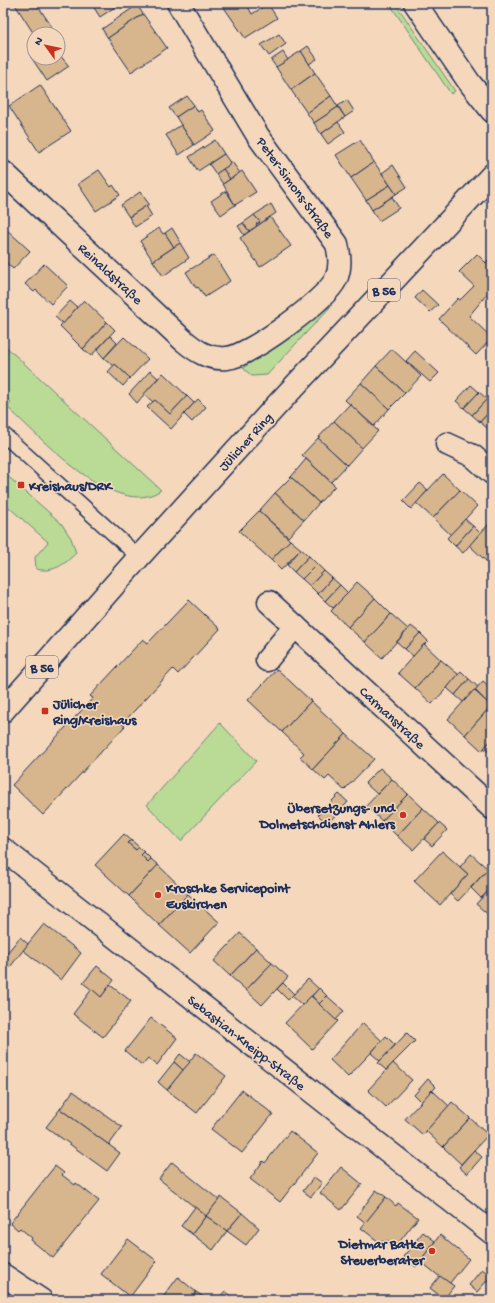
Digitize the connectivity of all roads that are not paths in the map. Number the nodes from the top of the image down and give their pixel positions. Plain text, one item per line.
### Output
1 (178, 3) edge
2 (415, 3) edge
3 (492, 111) edge
4 (3, 172) edge
5 (492, 175) edge
6 (227, 358) joint
7 (3, 434) edge
8 (447, 444) dead end
9 (492, 473) edge
10 (139, 557) junction
11 (269, 602) dead end
12 (295, 626) junction
13 (267, 660) dead end
14 (3, 711) edge
15 (491, 803) edge
16 (3, 849) edge
17 (492, 1234) edge
18 (5, 1280) edge
19 (41, 1300) edge

1 - 6 street, Peter-Simons-Straße
2 - 3 street
4 - 6 street, Reinaldstraße
5 - 10 street, Jülicher Ring / B 56
7 - 10 lane
8 - 9 street
10 - 14 street, Jülicher Ring / B 56
11 - 12 street, Carmanstraße
12 - 13 street
12 - 15 street, Carmanstraße
16 - 17 street, Sebastian-Kneipp-Straße
18 - 19 street

